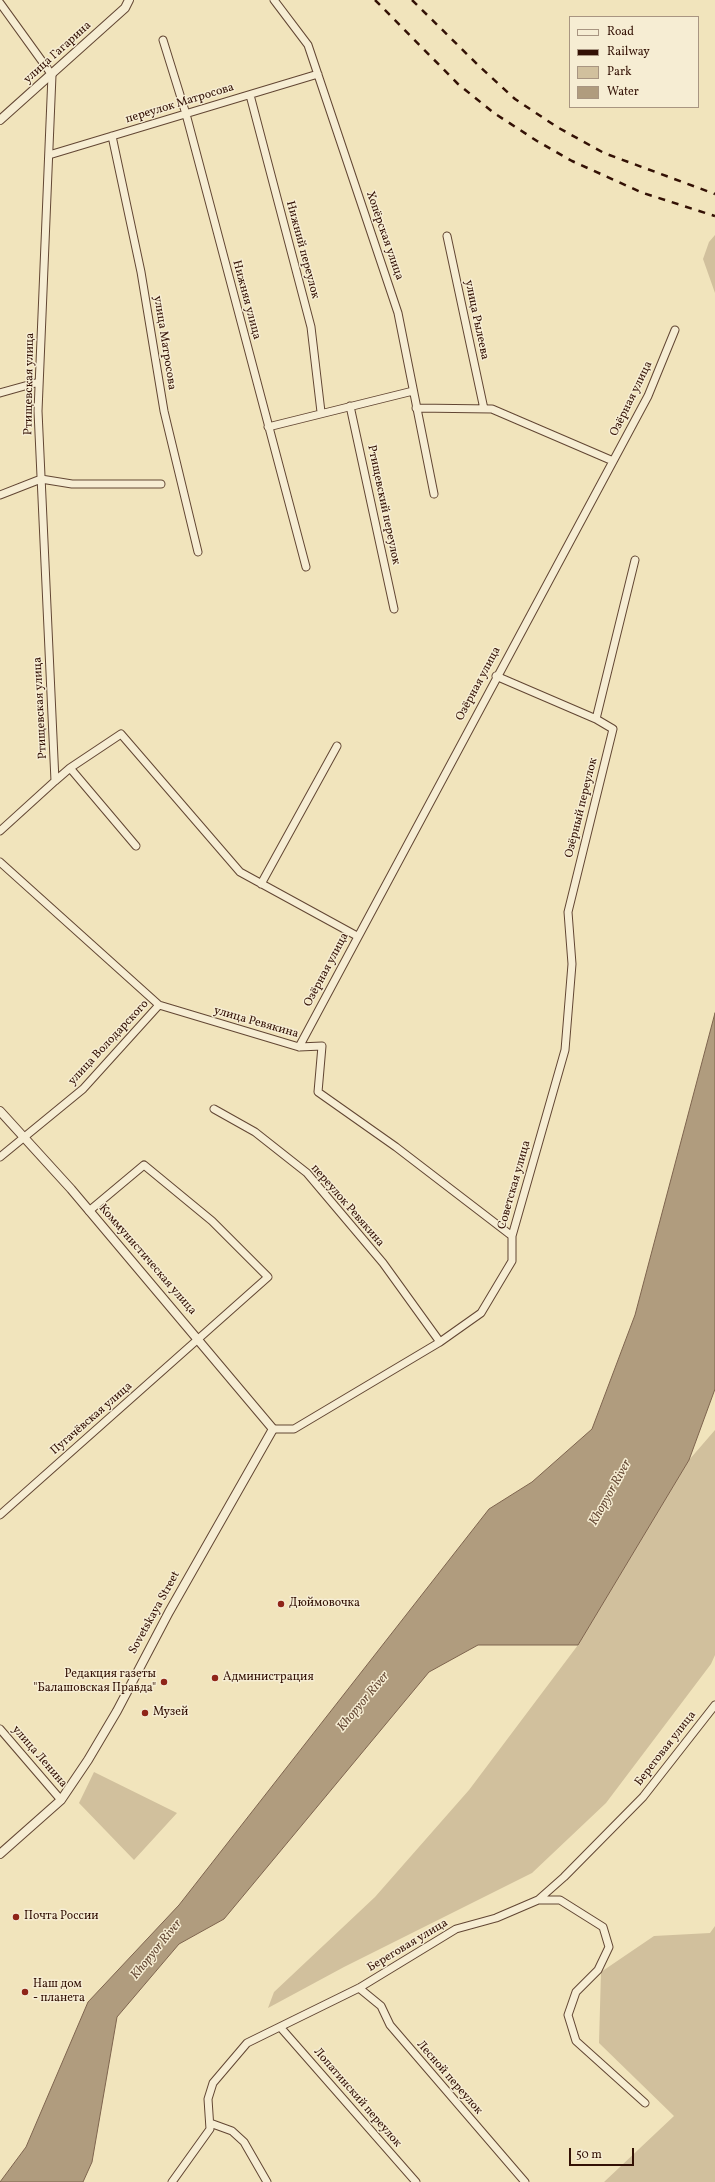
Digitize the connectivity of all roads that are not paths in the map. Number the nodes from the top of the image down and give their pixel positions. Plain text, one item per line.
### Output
1 (129, 0) edge
2 (274, 0) edge
3 (0, 3) edge
4 (164, 40) dead end
5 (318, 74) junction
6 (52, 75) junction
7 (250, 95) junction
8 (186, 114) junction
9 (0, 120) edge
10 (112, 136) junction
11 (49, 155) junction
12 (447, 236) dead end
13 (675, 330) dead end
14 (39, 382) junction
15 (413, 391) junction
16 (0, 393) edge
17 (350, 406) junction
18 (416, 408) junction
19 (484, 409) junction
20 (321, 412) junction
21 (268, 426) junction
22 (613, 461) junction
23 (41, 479) junction
24 (161, 484) dead end
25 (434, 494) dead end
26 (0, 495) edge
27 (198, 552) dead end
28 (635, 560) dead end
29 (306, 567) dead end
30 (394, 609) dead end
31 (496, 676) junction
32 (596, 719) junction
33 (337, 746) dead end
34 (70, 768) junction
35 (55, 781) junction
36 (0, 831) edge
37 (136, 846) dead end
38 (0, 862) edge
39 (261, 884) junction
40 (568, 912) joint
41 (357, 936) junction
42 (159, 1005) junction
43 (299, 1047) junction
44 (214, 1109) dead end
45 (0, 1111) edge
46 (22, 1137) junction
47 (0, 1157) edge
48 (89, 1211) junction
49 (512, 1236) junction
50 (199, 1340) junction
51 (440, 1342) junction
52 (273, 1428) junction
53 (0, 1514) edge
54 (715, 1705) edge
55 (0, 1729) edge
56 (61, 1800) junction
57 (0, 1854) edge
58 (538, 1900) junction
59 (359, 1988) junction
60 (281, 2028) junction
61 (645, 2103) dead end
62 (210, 2122) junction
63 (172, 2182) edge
64 (267, 2182) edge
65 (416, 2182) edge
66 (525, 2182) edge

1 - 6 street, улица Гагарина
2 - 5 street, Хопёрская улица
3 - 6 street
4 - 8 street, Нижняя улица
5 - 7 street, переулок Матросова
5 - 15 street, Хопёрская улица
6 - 9 street, улица Гагарина
6 - 11 street, Ртищевская улица
7 - 8 street, переулок Матросова
7 - 20 street, Нижний переулок
8 - 10 street, переулок Матросова
8 - 21 street, Нижняя улица
10 - 11 street, переулок Матросова
10 - 27 street, улица Матросова
11 - 14 street, Ртищевская улица
12 - 19 street, улица Рылеева
13 - 22 street, Озёрная улица
14 - 16 street
14 - 23 street, Ртищевская улица
15 - 17 street
15 - 18 street, Хопёрская улица
17 - 20 street
17 - 30 street, Ртищевский переулок
18 - 19 street
18 - 25 street, Хопёрская улица
19 - 22 street
20 - 21 street
21 - 29 street, Нижняя улица
22 - 31 street, Озёрная улица
23 - 24 street
23 - 26 street
23 - 35 street, Ртищевская улица
28 - 32 street
31 - 32 street, Озёрный переулок
31 - 41 street, Озёрная улица
32 - 40 street, Озёрный переулок
33 - 39 street
34 - 35 street
34 - 37 street
34 - 39 street
35 - 36 street
38 - 42 street, улица Ревякина
39 - 41 street
40 - 49 street, Советская улица
41 - 43 street, Озёрная улица
42 - 43 street, улица Ревякина
42 - 46 street, улица Володарского
43 - 49 street, улица Ревякина
44 - 51 street, переулок Ревякина
45 - 46 street, Коммунистическая улица
46 - 47 street, улица Володарского
46 - 48 street, Коммунистическая улица
48 - 50 street, Коммунистическая улица
48 - 50 street, Пугачёвская улица
49 - 51 street, Советская улица
50 - 52 street, Коммунистическая улица
50 - 53 street, Пугачёвская улица
51 - 52 street, Советская улица
52 - 56 street, Sovetskaya Street
54 - 58 street, Береговая улица
55 - 56 street, улица Ленина
56 - 57 street, Sovetskaya Street
58 - 59 street, Береговая улица
58 - 61 street
59 - 60 street, Береговая улица
59 - 66 street, Лесной переулок
60 - 62 street, Береговая улица
60 - 65 street, Лопатинский переулок
62 - 63 street, Береговая улица
62 - 64 street

